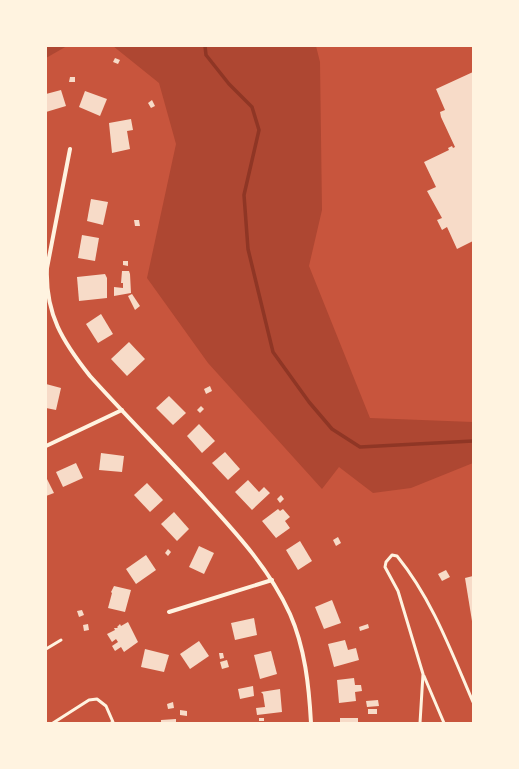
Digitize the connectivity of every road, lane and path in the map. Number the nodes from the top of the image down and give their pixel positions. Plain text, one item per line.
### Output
1 (70, 149) dead end
2 (122, 410) junction
3 (46, 446) edge
4 (272, 580) junction
5 (169, 612) dead end
6 (61, 640) dead end
7 (46, 649) edge
8 (423, 674) junction
9 (473, 702) edge
10 (53, 723) edge
11 (112, 723) edge
12 (311, 723) edge
13 (420, 723) edge
14 (444, 723) edge

1 - 2 street
2 - 3 street
2 - 4 street
4 - 5 street
4 - 12 street
6 - 7 lane
8 - 9 lane
8 - 13 lane
8 - 14 lane
10 - 11 lane

